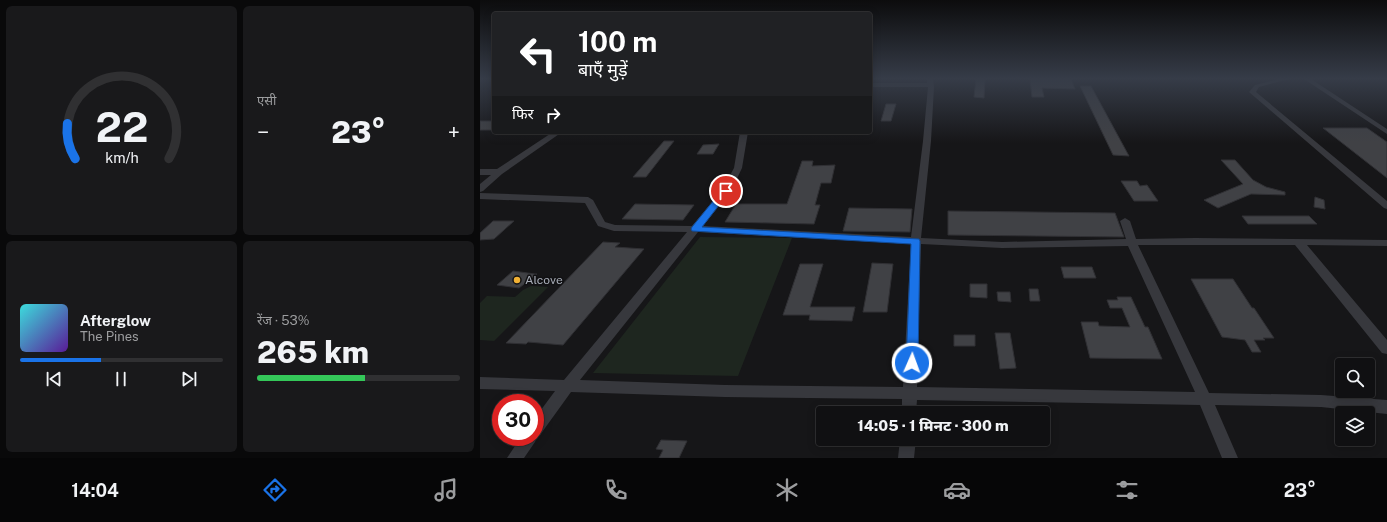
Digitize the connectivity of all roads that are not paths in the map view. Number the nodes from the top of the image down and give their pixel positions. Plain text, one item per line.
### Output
1 (930, 100) edge
2 (1262, 100) edge
3 (1339, 100) edge
4 (1387, 132) edge
5 (555, 134) edge
6 (744, 134) edge
7 (480, 172) edge
8 (499, 172) junction
9 (480, 189) edge
10 (480, 196) edge
11 (1387, 206) edge
12 (1125, 221) dead end
13 (695, 229) junction
14 (916, 241) junction
15 (1132, 243) junction
16 (1299, 243) junction
17 (1387, 244) edge
18 (1387, 349) edge
19 (480, 383) edge
20 (568, 385) junction
21 (911, 394) junction
22 (1205, 399) junction
23 (910, 406) edge
24 (1387, 407) edge
25 (544, 418) edge
26 (524, 446) edge
27 (907, 446) edge
28 (515, 458) edge
29 (906, 458) edge
30 (1230, 458) edge

1 - 14 street
2 - 11 street
3 - 4 street
5 - 8 street
6 - 13 street
7 - 8 street
8 - 9 street
10 - 13 street
12 - 15 street
13 - 14 street
13 - 20 street
14 - 15 street
14 - 21 street
15 - 16 street
15 - 22 street
16 - 17 street
16 - 18 street
19 - 20 street
20 - 21 street
20 - 25 street
21 - 22 street
21 - 23 street
22 - 24 street
22 - 30 street
26 - 28 street
27 - 29 street

